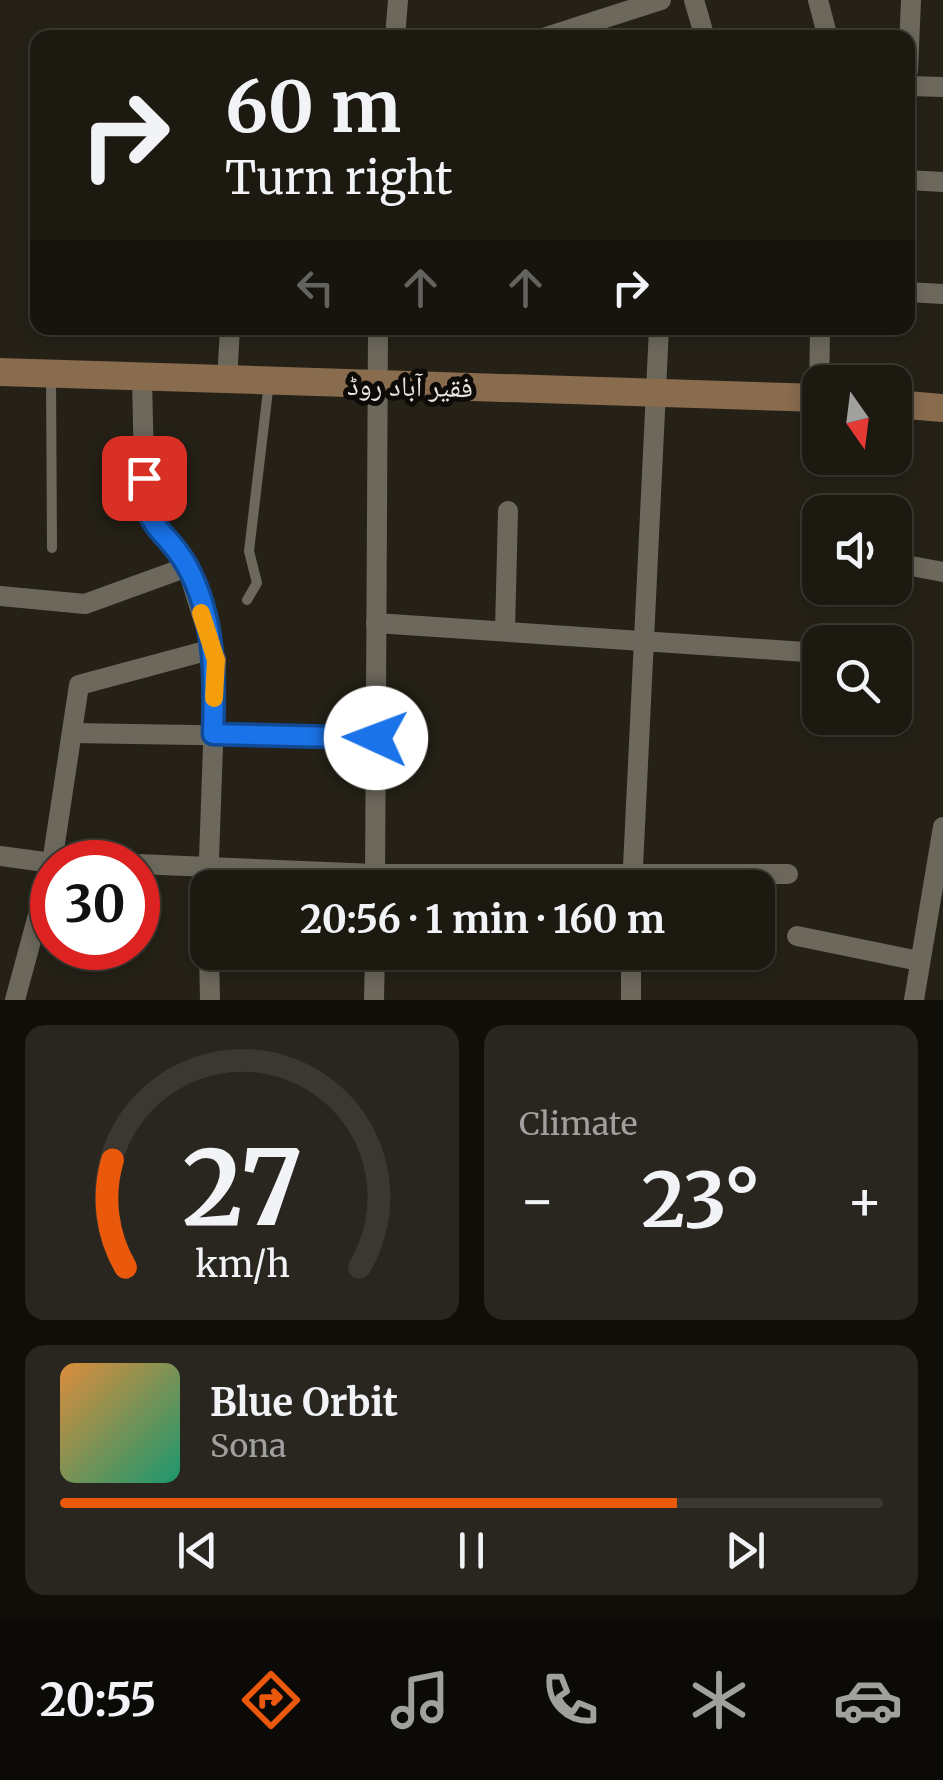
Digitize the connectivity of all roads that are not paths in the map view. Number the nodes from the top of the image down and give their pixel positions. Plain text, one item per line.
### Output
1 (398, 0) edge
2 (661, 0) edge
3 (694, 0) edge
4 (818, 0) edge
5 (911, 0) edge
6 (630, 4) edge
7 (396, 30) edge
8 (563, 30) edge
9 (703, 30) edge
10 (826, 30) edge
11 (910, 30) edge
12 (915, 86) edge
13 (943, 87) edge
14 (915, 180) edge
15 (943, 182) edge
16 (915, 292) edge
17 (943, 294) edge
18 (230, 335) edge
19 (378, 335) edge
20 (658, 335) edge
21 (820, 335) edge
22 (819, 365) edge
23 (0, 372) edge
24 (51, 374) junction
25 (142, 378) junction
26 (227, 381) junction
27 (270, 382) junction
28 (376, 386) junction
29 (657, 392) junction
30 (802, 397) edge
31 (912, 405) edge
32 (943, 408) edge
33 (508, 510) dead end
34 (52, 548) dead end
35 (912, 566) edge
36 (187, 567) junction
37 (943, 572) edge
38 (0, 596) edge
39 (247, 600) dead end
40 (376, 623) junction
41 (505, 630) junction
42 (644, 638) junction
43 (213, 649) junction
44 (802, 651) edge
45 (72, 733) junction
46 (213, 734) junction
47 (376, 738) junction
48 (943, 827) edge
49 (56, 840) edge
50 (0, 856) edge
51 (30, 860) edge
52 (160, 864) edge
53 (207, 864) junction
54 (207, 870) edge
55 (270, 870) edge
56 (375, 870) edge
57 (632, 870) edge
58 (775, 874) edge
59 (788, 874) dead end
60 (797, 936) dead end
61 (30, 944) edge
62 (919, 961) junction
63 (209, 970) edge
64 (375, 970) edge
65 (631, 970) edge
66 (15, 1000) edge
67 (210, 1000) edge
68 (374, 1000) edge
69 (631, 1000) edge
70 (914, 1000) edge

1 - 7 street
2 - 6 street
3 - 9 street
4 - 10 street
5 - 11 street
6 - 8 street
12 - 13 street
14 - 15 street
16 - 17 street
18 - 26 street
19 - 28 street
20 - 29 street
21 - 22 street
23 - 24 street, فقیر آباد روڈ
24 - 25 street, فقیر آباد روڈ
24 - 34 lane
25 - 26 street, فقیر آباد روڈ
25 - 36 street
26 - 27 street, فقیر آباد روڈ
27 - 28 street, فقیر آباد روڈ
27 - 39 lane
28 - 29 street, فقیر آباد روڈ
28 - 40 street
29 - 30 street, فقیر آباد روڈ
29 - 42 street
31 - 32 street
33 - 41 street
35 - 37 street
36 - 38 street
36 - 43 street
40 - 41 street
40 - 47 street
41 - 42 street
42 - 44 street
42 - 57 street
43 - 45 street
43 - 46 street
45 - 46 street
45 - 49 street
46 - 47 street
46 - 53 street
47 - 56 street
48 - 62 street
50 - 51 street
52 - 53 street
53 - 54 street
53 - 55 street
58 - 59 street
60 - 62 street
61 - 66 street
62 - 70 street
63 - 67 street
64 - 68 street
65 - 69 street

